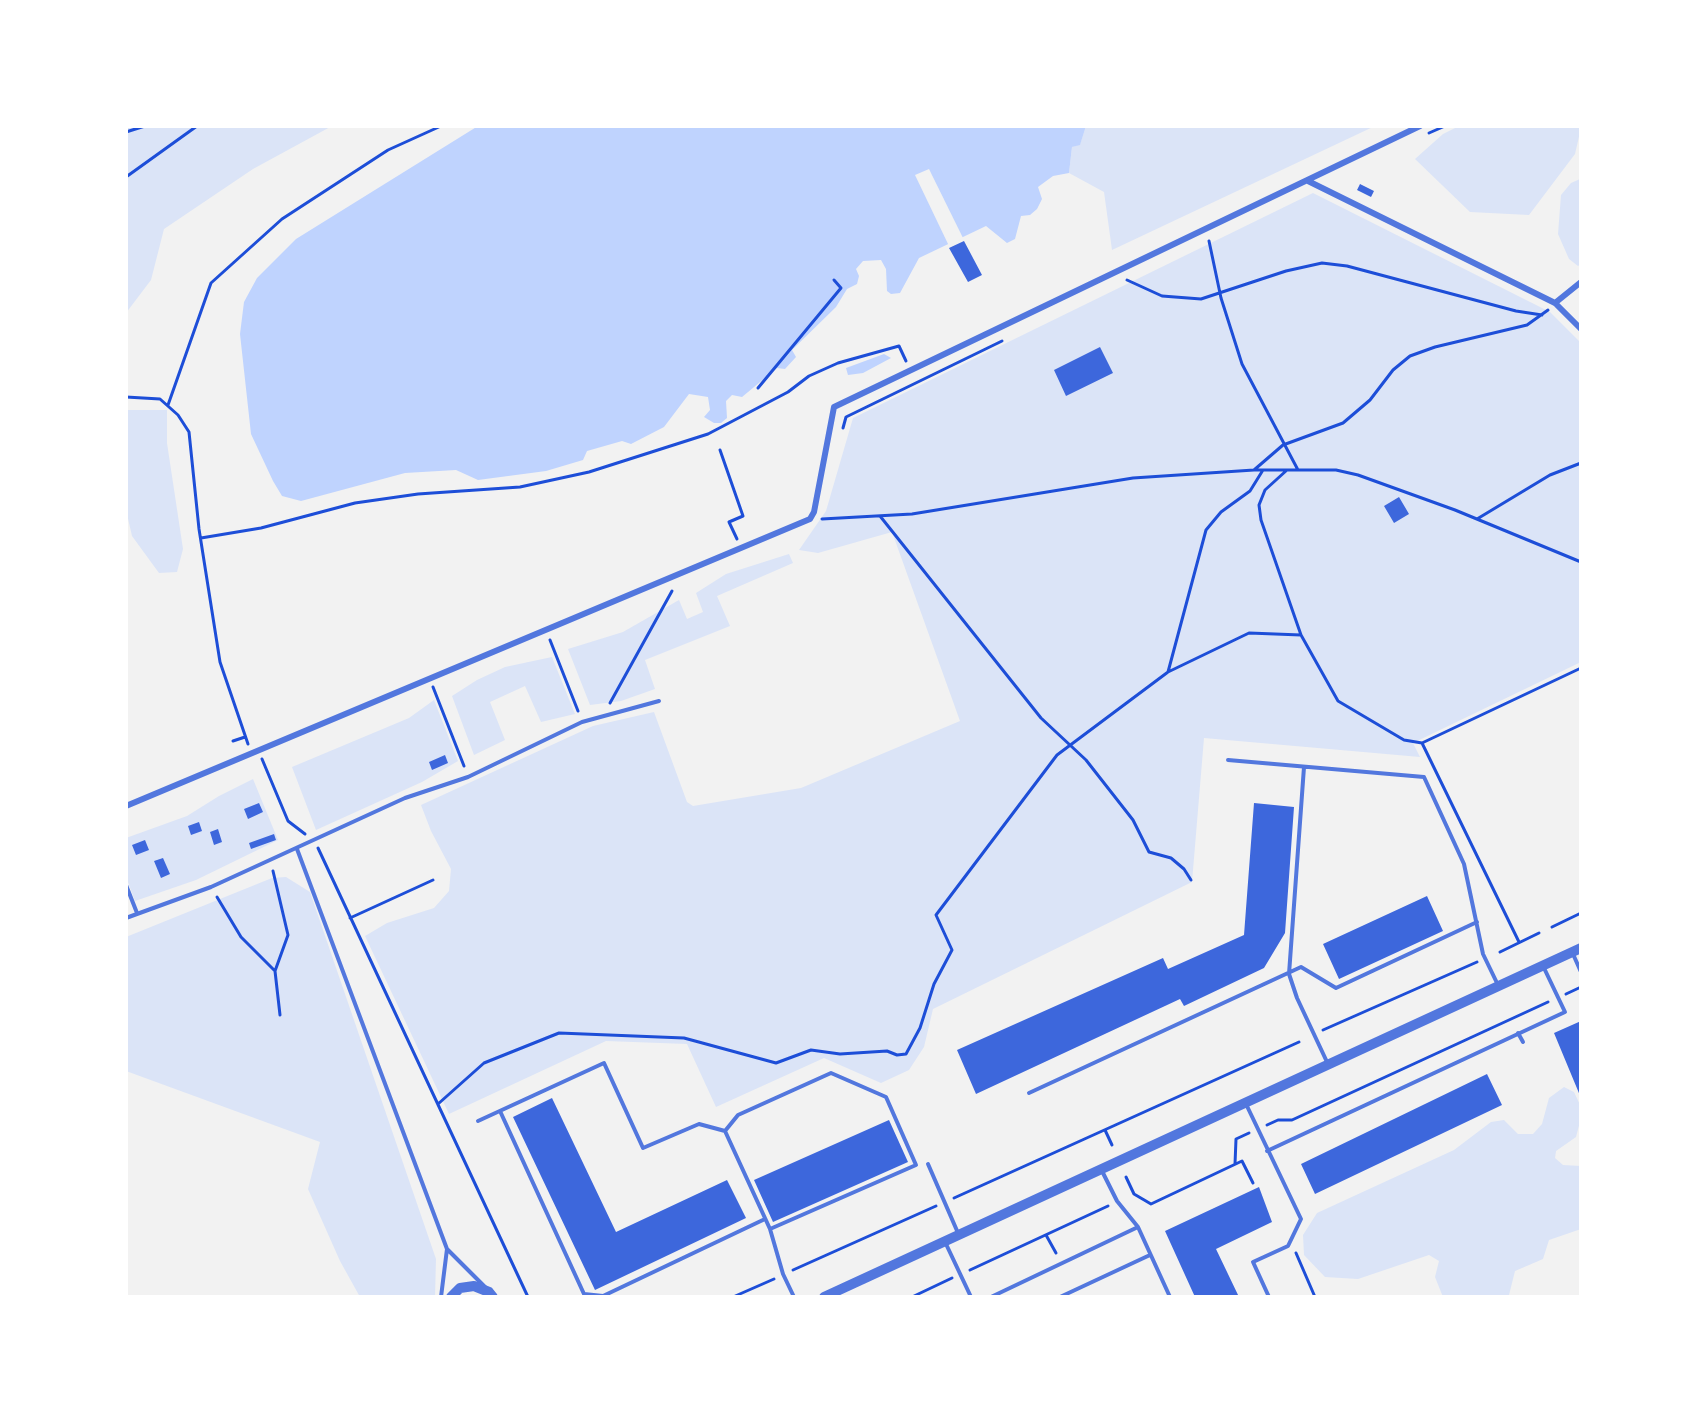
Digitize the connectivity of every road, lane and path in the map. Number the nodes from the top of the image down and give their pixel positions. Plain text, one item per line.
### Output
1 (145, 126) edge
2 (197, 126) edge
3 (441, 126) edge
4 (1420, 126) edge
5 (1445, 126) edge
6 (126, 132) edge
7 (1417, 139) dead end
8 (126, 177) edge
9 (1306, 181) junction
10 (1209, 241) dead end
11 (1141, 274) dead end
12 (834, 280) dead end
13 (1581, 282) edge
14 (1220, 293) junction
15 (1555, 303) junction
16 (1542, 315) junction
17 (1581, 329) edge
18 (1001, 342) dead end
19 (911, 370) junction
20 (758, 388) dead end
21 (126, 397) edge
22 (168, 405) junction
23 (842, 431) dead end
24 (1283, 445) junction
25 (720, 450) dead end
26 (1581, 463) edge
27 (1254, 470) junction
28 (1263, 470) junction
29 (1287, 470) junction
30 (1298, 470) junction
31 (880, 516) junction
32 (818, 519) dead end
33 (1477, 519) junction
34 (201, 538) junction
35 (741, 548) junction
36 (1581, 562) edge
37 (677, 580) dead end
38 (1301, 635) junction
39 (548, 637) dead end
40 (1581, 668) edge
41 (1168, 672) junction
42 (430, 680) junction
43 (659, 701) dead end
44 (602, 717) junction
45 (582, 722) junction
46 (245, 737) junction
47 (233, 741) dead end
48 (1422, 743) junction
49 (1070, 744) junction
50 (257, 757) junction
51 (1228, 760) dead end
52 (1304, 767) junction
53 (468, 777) junction
54 (126, 806) edge
55 (314, 841) junction
56 (297, 849) junction
57 (271, 860) junction
58 (433, 880) dead end
59 (1191, 880) dead end
60 (126, 885) edge
61 (211, 887) junction
62 (137, 913) junction
63 (1581, 913) edge
64 (126, 918) edge
65 (350, 918) junction
66 (1477, 922) junction
67 (1552, 927) dead end
68 (1539, 933) dead end
69 (1519, 942) junction
70 (1576, 950) edge
71 (1500, 952) dead end
72 (1478, 962) dead end
73 (1543, 965) junction
74 (275, 971) junction
75 (1581, 972) edge
76 (1289, 974) junction
77 (1498, 986) junction
78 (1581, 987) edge
79 (1558, 997) junction
80 (280, 1015) dead end
81 (1320, 1032) dead end
82 (1518, 1033) junction
83 (1299, 1042) dead end
84 (1523, 1042) dead end
85 (1328, 1064) junction
86 (1029, 1093) dead end
87 (1245, 1102) junction
88 (438, 1104) junction
89 (500, 1111) junction
90 (478, 1121) dead end
91 (1258, 1129) junction
92 (1105, 1130) junction
93 (725, 1131) junction
94 (1112, 1145) dead end
95 (1267, 1151) junction
96 (928, 1164) dead end
97 (1235, 1164) junction
98 (1101, 1169) junction
99 (1126, 1177) dead end
100 (1253, 1183) dead end
101 (951, 1200) dead end
102 (939, 1205) dead end
103 (1110, 1205) dead end
104 (765, 1219) junction
105 (1138, 1227) junction
106 (770, 1229) junction
107 (958, 1235) junction
108 (1046, 1235) junction
109 (1290, 1241) junction
110 (945, 1242) junction
111 (447, 1249) junction
112 (1150, 1255) junction
113 (1061, 1264) junction
114 (790, 1271) dead end
115 (960, 1275) junction
116 (778, 1277) dead end
117 (491, 1294) edge
118 (441, 1297) edge
119 (451, 1297) edge
120 (528, 1297) edge
121 (733, 1297) edge
122 (794, 1297) edge
123 (824, 1297) edge
124 (912, 1297) edge
125 (971, 1297) edge
126 (991, 1297) edge
127 (1060, 1297) edge
128 (1170, 1297) edge
129 (1269, 1297) edge
130 (1315, 1297) edge

1 - 6 path
2 - 8 path
3 - 22 path
4 - 9 street
5 - 7 path
9 - 15 street
9 - 19 street
10 - 14 path
11 - 14 path
12 - 20 path
13 - 15 street
14 - 16 path
14 - 24 path
15 - 16 path
15 - 17 street
16 - 24 path
18 - 23 path
19 - 34 path
19 - 35 street
21 - 22 path
22 - 34 path
24 - 27 path
24 - 30 path
25 - 35 path
26 - 33 path
27 - 28 path
27 - 31 path
28 - 29 path
28 - 41 path
29 - 30 path
29 - 38 path
30 - 33 path
31 - 32 path
31 - 49 path
33 - 36 path
34 - 46 path
35 - 42 street
37 - 44 path
38 - 41 path
38 - 48 path
39 - 45 path
40 - 48 path
41 - 49 path
42 - 50 street
42 - 53 path
43 - 44 lane
44 - 45 lane
45 - 53 lane
46 - 47 path
46 - 50 path
48 - 69 path
49 - 59 path
49 - 88 path
50 - 54 street
50 - 55 path
51 - 52 lane
52 - 66 lane
52 - 76 lane
53 - 55 lane
55 - 56 lane
55 - 65 path
56 - 57 lane
56 - 111 lane
57 - 61 lane
57 - 74 path
58 - 65 path
60 - 62 lane
61 - 62 lane
61 - 74 path
62 - 64 lane
63 - 67 path
65 - 88 path
66 - 76 lane
66 - 77 lane
68 - 69 path
69 - 71 path
70 - 73 street
70 - 75 lane
72 - 81 path
73 - 77 street
73 - 79 lane
74 - 80 path
76 - 85 lane
76 - 86 lane
77 - 85 street
78 - 79 path
79 - 82 lane
79 - 91 path
82 - 84 lane
82 - 95 lane
83 - 92 path
85 - 87 street
87 - 91 lane
87 - 98 street
88 - 120 path
89 - 90 lane
89 - 93 lane
89 - 104 lane
91 - 95 lane
91 - 97 path
92 - 94 path
92 - 101 path
93 - 104 lane
93 - 106 lane
95 - 109 lane
96 - 107 lane
97 - 99 path
97 - 100 path
98 - 105 lane
98 - 107 street
102 - 114 path
103 - 108 path
104 - 106 lane
105 - 112 lane
105 - 113 lane
106 - 122 lane
107 - 110 street
108 - 113 path
108 - 115 path
109 - 129 lane
109 - 130 path
110 - 115 lane
110 - 123 street
111 - 117 lane
111 - 118 lane
112 - 127 lane
112 - 128 lane
113 - 126 lane
115 - 124 path
115 - 125 lane
116 - 121 path
117 - 119 street

